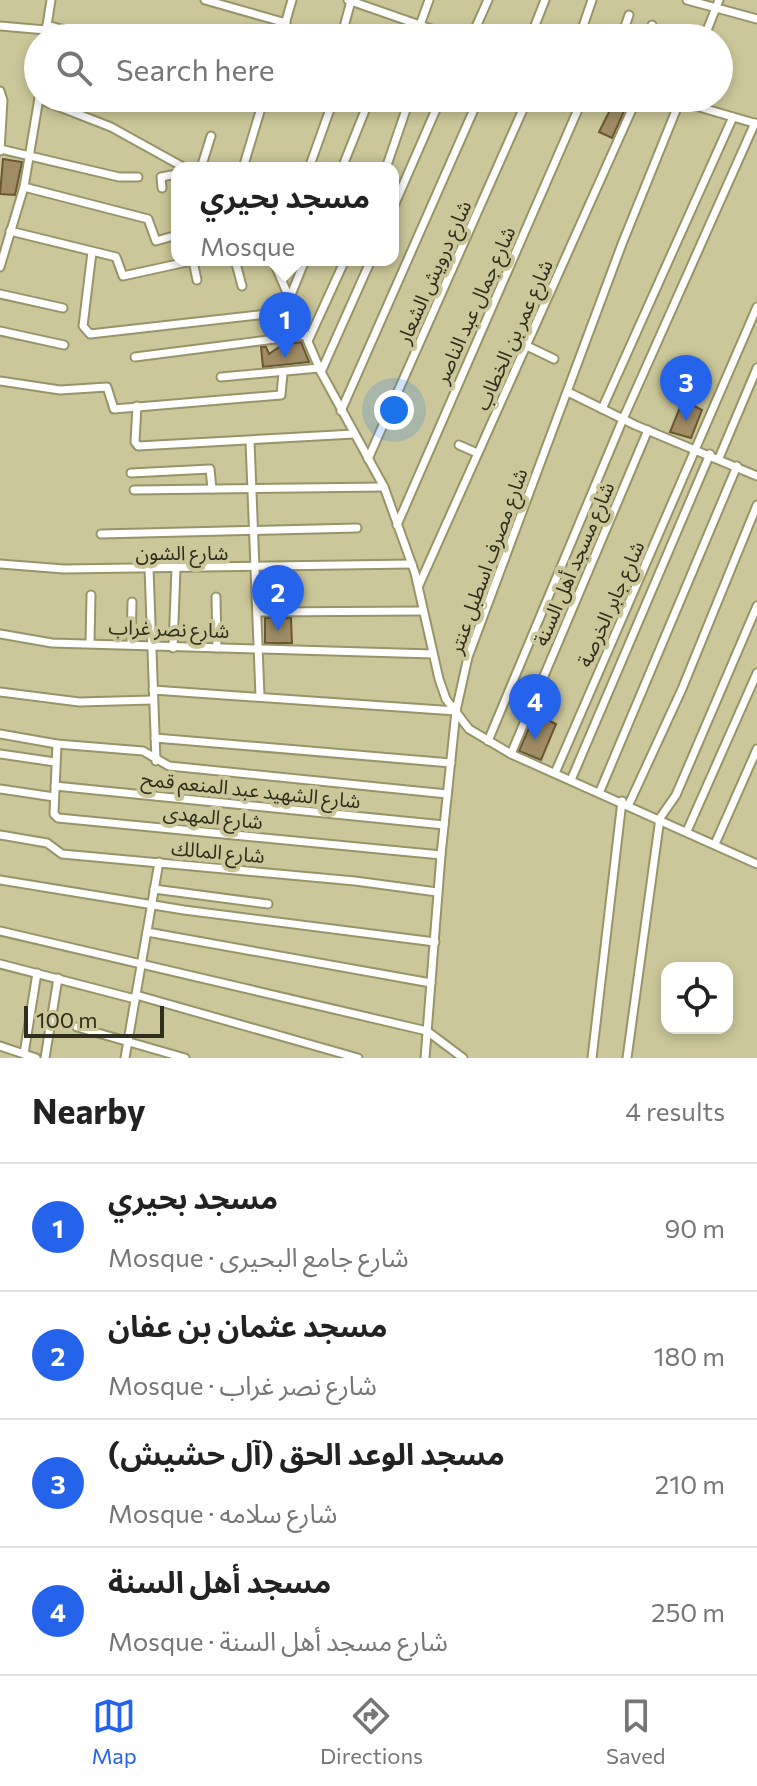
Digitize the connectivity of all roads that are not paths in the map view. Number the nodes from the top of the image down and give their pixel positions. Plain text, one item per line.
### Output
1 (51, 0) edge
2 (205, 0) edge
3 (292, 0) edge
4 (350, 0) edge
5 (429, 0) edge
6 (488, 0) edge
7 (545, 0) edge
8 (592, 0) edge
9 (687, 0) edge
10 (363, 2) edge
11 (717, 4) edge
12 (629, 15) dead end
13 (757, 19) edge
14 (286, 23) joint
15 (47, 24) edge
16 (344, 24) edge
17 (418, 24) edge
18 (420, 24) edge
19 (477, 24) edge
20 (536, 24) edge
21 (584, 24) edge
22 (626, 24) edge
23 (709, 24) edge
24 (0, 26) edge
25 (24, 29) edge
26 (0, 91) edge
27 (37, 112) edge
28 (74, 112) edge
29 (260, 112) edge
30 (329, 112) edge
31 (364, 112) edge
32 (405, 112) edge
33 (435, 112) edge
34 (474, 112) edge
35 (522, 112) edge
36 (577, 112) edge
37 (631, 112) edge
38 (675, 112) edge
39 (717, 112) edge
40 (733, 117) junction
41 (756, 124) edge
42 (1, 126) edge
43 (211, 136) dead end
44 (0, 151) edge
45 (31, 154) junction
46 (174, 162) edge
47 (203, 162) edge
48 (245, 162) edge
49 (311, 162) edge
50 (344, 162) edge
51 (388, 162) edge
52 (171, 175) edge
53 (138, 177) dead end
54 (24, 187) junction
55 (162, 188) dead end
56 (399, 194) edge
57 (10, 231) junction
58 (171, 236) edge
59 (92, 252) junction
60 (2, 255) edge
61 (171, 265) edge
62 (195, 266) edge
63 (237, 266) edge
64 (276, 266) edge
65 (303, 266) edge
66 (342, 266) edge
67 (368, 266) edge
68 (0, 267) edge
69 (197, 280) dead end
70 (242, 286) dead end
71 (0, 294) edge
72 (289, 300) junction
73 (757, 307) edge
74 (63, 308) dead end
75 (293, 311) junction
76 (0, 331) edge
77 (307, 338) junction
78 (64, 345) dead end
79 (527, 346) junction
80 (135, 357) dead end
81 (554, 359) dead end
82 (757, 368) edge
83 (320, 370) junction
84 (283, 373) junction
85 (221, 377) dead end
86 (0, 381) edge
87 (568, 392) junction
88 (137, 406) junction
89 (602, 409) junction
90 (341, 411) junction
91 (623, 419) junction
92 (648, 430) junction
93 (354, 434) junction
94 (250, 441) junction
95 (459, 445) dead end
96 (697, 448) junction
97 (477, 453) junction
98 (710, 454) junction
99 (719, 458) junction
100 (368, 459) junction
101 (737, 466) junction
102 (131, 473) dead end
103 (756, 473) edge
104 (384, 487) junction
105 (212, 489) junction
106 (252, 489) junction
107 (134, 490) dead end
108 (757, 505) edge
109 (397, 525) junction
110 (357, 528) dead end
111 (254, 530) junction
112 (101, 534) dead end
113 (0, 564) edge
114 (412, 564) junction
115 (149, 568) junction
116 (176, 568) junction
117 (257, 569) junction
118 (419, 585) junction
119 (91, 595) dead end
120 (216, 597) dead end
121 (132, 602) dead end
122 (757, 606) edge
123 (423, 611) junction
124 (260, 612) junction
125 (0, 634) edge
126 (90, 642) junction
127 (131, 644) junction
128 (152, 645) junction
129 (260, 647) junction
130 (173, 648) junction
131 (217, 648) junction
132 (433, 654) junction
133 (757, 673) edge
134 (153, 690) junction
135 (0, 692) edge
136 (260, 696) junction
137 (153, 700) junction
138 (456, 711) junction
139 (0, 734) edge
140 (155, 738) junction
141 (488, 741) junction
142 (57, 744) junction
143 (757, 749) edge
144 (0, 754) edge
145 (511, 754) junction
146 (154, 758) junction
147 (55, 762) junction
148 (451, 763) junction
149 (555, 773) junction
150 (571, 780) junction
151 (55, 786) junction
152 (0, 789) edge
153 (600, 791) junction
154 (447, 794) junction
155 (54, 797) junction
156 (625, 802) junction
157 (660, 818) junction
158 (444, 825) junction
159 (687, 831) junction
160 (0, 835) edge
161 (715, 844) junction
162 (441, 855) junction
163 (159, 862) junction
164 (756, 862) edge
165 (0, 880) edge
166 (154, 889) junction
167 (437, 892) junction
168 (268, 904) dead end
169 (152, 906) junction
170 (0, 931) edge
171 (147, 932) junction
172 (435, 942) junction
173 (142, 961) junction
174 (0, 964) edge
175 (37, 973) junction
176 (58, 978) junction
177 (431, 983) junction
178 (135, 997) junction
179 (77, 1027) dead end
180 (427, 1031) junction
181 (128, 1040) junction
182 (0, 1046) edge
183 (22, 1055) edge
184 (36, 1058) edge
185 (45, 1058) edge
186 (125, 1058) edge
187 (185, 1058) edge
188 (358, 1058) edge
189 (425, 1058) edge
190 (463, 1058) edge
191 (592, 1058) edge
192 (627, 1058) edge

1 - 15 street
2 - 14 street
3 - 14 street
4 - 10 street
4 - 16 street
5 - 18 street
6 - 19 street
7 - 20 street
8 - 21 street
9 - 11 street
10 - 17 street
11 - 13 street
11 - 23 street
12 - 22 street
24 - 25 street
26 - 42 street
27 - 45 street
28 - 46 street
29 - 48 street
30 - 49 street
31 - 50 street
32 - 51 street
33 - 56 street
34 - 90 street
35 - 100 street, شارع درويش الشعار
36 - 109 street, شارع جمال عبد الناصر
37 - 79 street, شارع عمر بن الخطاب
38 - 87 street, شارع مصرف اسطبل عنتر
39 - 40 street
40 - 41 street
40 - 89 street
41 - 91 street
42 - 44 street
43 - 47 street
44 - 45 street
45 - 53 street
45 - 54 street
52 - 55 street
54 - 57 street
54 - 58 street
57 - 59 street
57 - 60 street
59 - 61 street
59 - 75 street
60 - 68 street
62 - 69 street
63 - 70 street
64 - 72 street
65 - 72 street
66 - 77 street
67 - 83 street
71 - 74 street
72 - 75 street
73 - 96 street, شارع جابر الخرصة
75 - 77 street
76 - 78 street
77 - 80 street
77 - 83 street
79 - 81 street
79 - 97 street, شارع عمر بن الخطاب
82 - 99 street
83 - 84 street
83 - 90 street
84 - 85 street
84 - 88 street
86 - 88 street
87 - 89 street
87 - 138 street, شارع مصرف اسطبل عنتر
88 - 94 street
89 - 91 street
90 - 93 street
91 - 92 street
91 - 141 street
92 - 96 street
92 - 145 street, شارع مسجد أهل السنة
93 - 94 street
93 - 100 street
94 - 106 street
95 - 97 street
96 - 98 street
96 - 149 street, شارع جابر الخرصة
97 - 118 street, شارع عمر بن الخطاب
98 - 99 street
98 - 150 street
99 - 101 street
100 - 104 street
101 - 103 street
101 - 153 street
102 - 105 street
104 - 106 street
104 - 109 street
105 - 106 street
105 - 107 street
106 - 111 street
108 - 156 street
109 - 114 street
110 - 111 street
111 - 112 street
111 - 117 street
113 - 115 street, شارع الشون
114 - 117 street, شارع الشون
114 - 118 street
115 - 116 street, شارع الشون
115 - 128 street
116 - 117 street, شارع الشون
116 - 130 street
117 - 124 street
118 - 123 street
119 - 126 street
120 - 131 street
121 - 127 street
122 - 157 street
123 - 124 street
123 - 132 street
124 - 129 street
125 - 126 street, شارع نصر غراب
126 - 127 street, شارع نصر غراب
127 - 128 street, شارع نصر غراب
128 - 130 street, شارع نصر غراب
128 - 134 street
129 - 131 street, شارع نصر غراب
129 - 132 street, شارع نصر غراب
129 - 136 street
130 - 131 street, شارع نصر غراب
132 - 138 street
133 - 159 street
134 - 136 street
134 - 137 street
135 - 137 street
136 - 138 street
137 - 140 street
138 - 141 street
138 - 148 street, شارع مصرف اسطبل عنتر
139 - 142 street
140 - 146 street
140 - 148 street
141 - 145 street
142 - 146 street
142 - 147 street
143 - 161 street
144 - 147 street
145 - 149 street
146 - 154 street
147 - 151 street
148 - 154 street, شارع مصرف اسطبل عنتر
149 - 150 street
150 - 153 street
151 - 155 street
151 - 158 street, شارع الشهيد عبد المنعم قمح
152 - 155 street
153 - 156 street
154 - 158 street, شارع مصرف اسطبل عنتر
155 - 162 street, شارع المهدى
156 - 157 street
156 - 191 street
157 - 159 street
157 - 192 street
158 - 162 street, شارع مصرف اسطبل عنتر
159 - 161 street
160 - 163 street, شارع المالك
161 - 164 street
162 - 167 street, شارع مصرف اسطبل عنتر
163 - 166 street
163 - 167 street, شارع المالك
165 - 169 street
166 - 168 street
166 - 169 street
167 - 172 street, شارع مصرف اسطبل عنتر
169 - 171 street
169 - 172 street
170 - 173 street
171 - 173 street
171 - 177 street
172 - 177 street, شارع مصرف اسطبل عنتر
173 - 178 street
173 - 180 street
174 - 175 street
175 - 176 street
175 - 183 street
176 - 178 street
176 - 185 street
177 - 180 street, شارع مصرف اسطبل عنتر
178 - 181 street
178 - 188 street
179 - 181 street
180 - 189 street, شارع مصرف اسطبل عنتر
180 - 190 street
181 - 186 street
181 - 187 street
182 - 183 street
183 - 184 street

